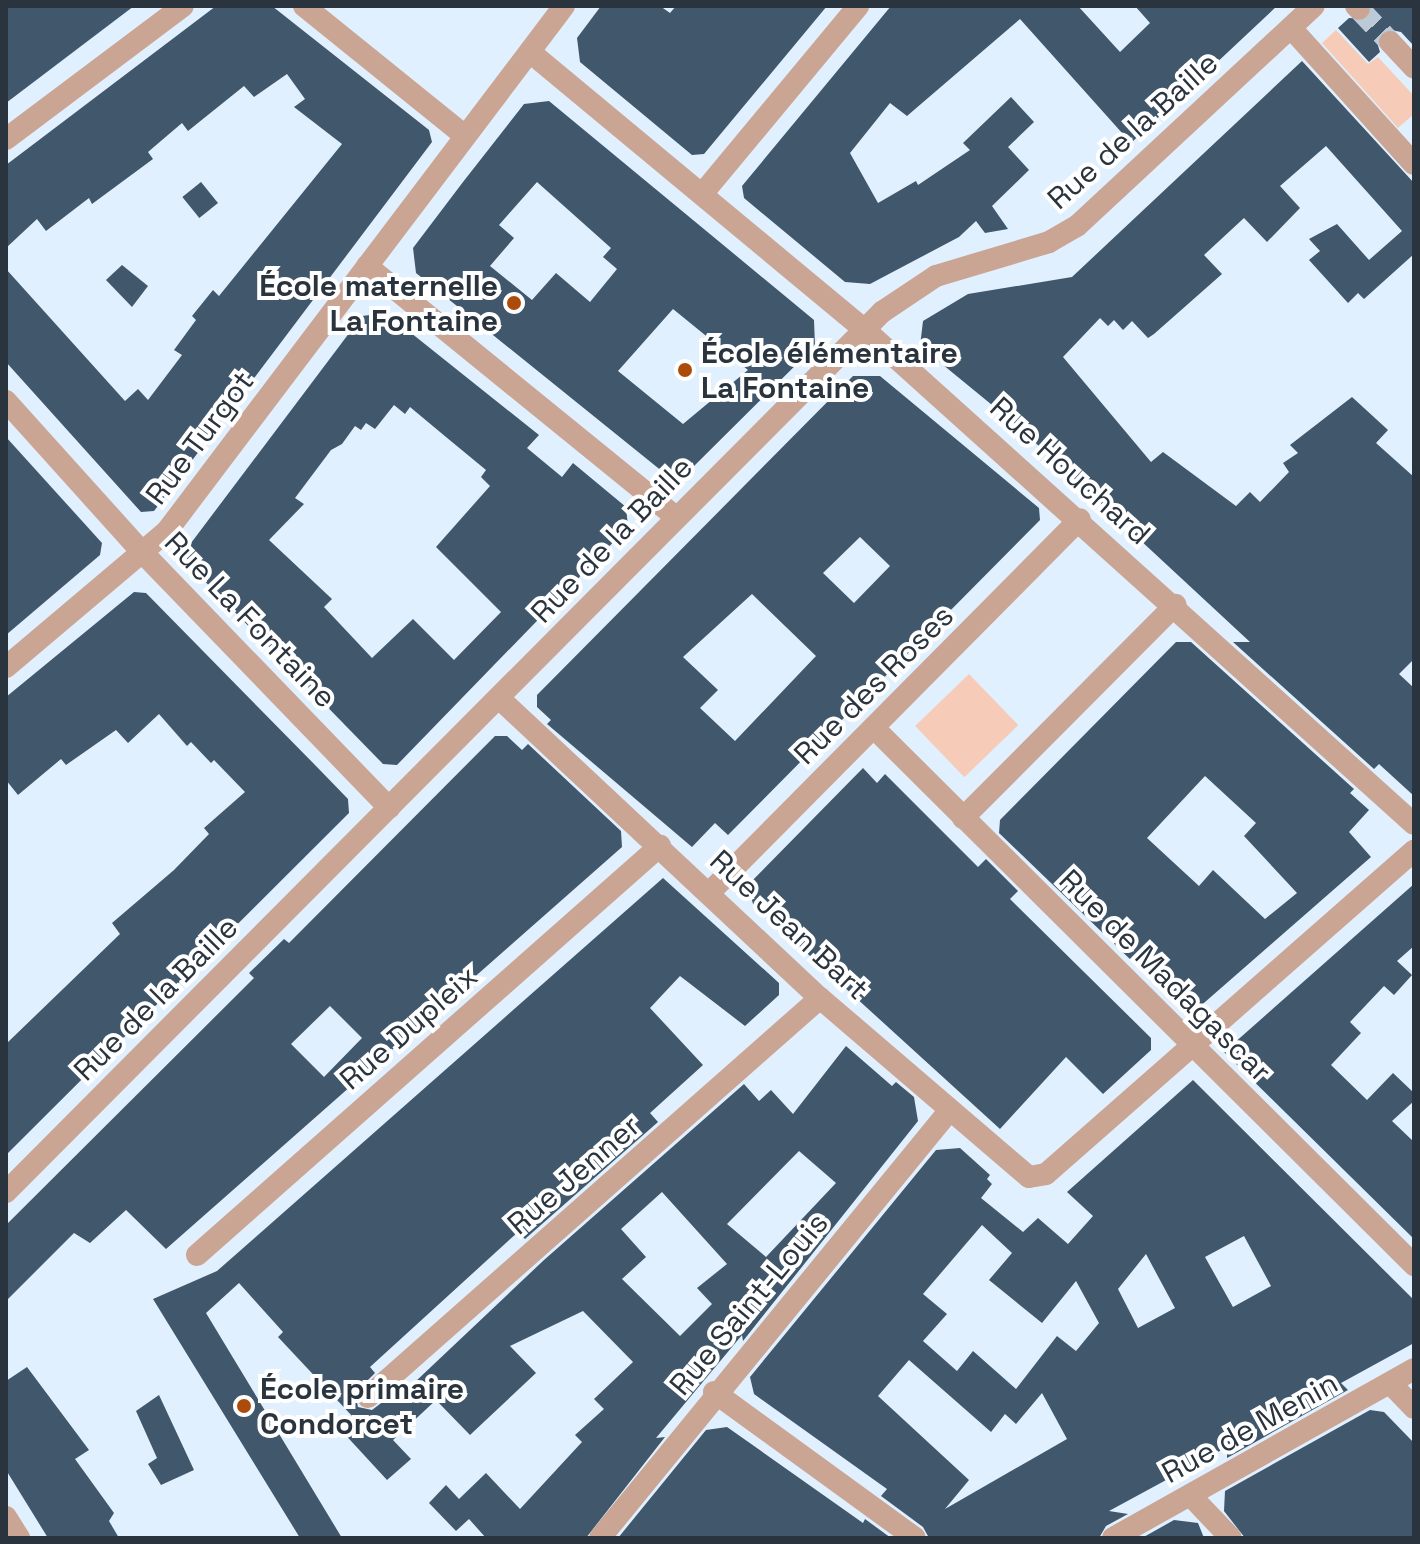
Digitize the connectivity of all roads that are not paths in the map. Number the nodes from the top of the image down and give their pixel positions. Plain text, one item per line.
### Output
1 (183, 6) edge
2 (304, 6) edge
3 (564, 6) edge
4 (858, 6) edge
5 (1314, 6) edge
6 (1291, 28) junction
7 (1390, 42) tunnel mouth
8 (530, 52) junction
9 (1414, 68) edge
10 (465, 136) junction
11 (6, 139) edge
12 (1414, 164) edge
13 (703, 193) junction
14 (367, 266) junction
15 (864, 329) junction
16 (6, 401) edge
17 (676, 517) junction
18 (1080, 519) junction
19 (144, 554) junction
20 (1175, 605) junction
21 (6, 667) edge
22 (500, 699) junction
23 (874, 728) junction
24 (389, 808) junction
25 (963, 818) junction
26 (1414, 824) edge
27 (660, 846) junction
28 (1414, 851) edge
29 (710, 892) junction
30 (820, 998) junction
31 (1194, 1047) junction
32 (949, 1111) junction
33 (6, 1192) edge
34 (197, 1255) dead end
35 (1414, 1265) edge
36 (1414, 1369) edge
37 (1391, 1384) junction
38 (714, 1392) junction
39 (368, 1397) dead end
40 (1414, 1408) edge
41 (1190, 1495) junction
42 (6, 1517) edge
43 (19, 1538) edge
44 (600, 1538) edge
45 (915, 1538) edge
46 (1113, 1538) edge
47 (1231, 1538) edge

1 - 11 street
2 - 10 street
3 - 8 street, Rue Turgot
4 - 13 street
5 - 6 street, Rue de la Baille
6 - 12 street
6 - 15 street, Rue de la Baille
7 - 9 street
8 - 10 street, Rue Turgot
8 - 13 street, Rue Houchard
10 - 14 street, Rue Turgot
13 - 15 street, Rue Houchard
14 - 17 street
14 - 19 street, Rue Turgot
15 - 17 street, Rue de la Baille
15 - 18 street, Rue Houchard
16 - 19 street, Rue La Fontaine
17 - 22 street, Rue de la Baille
18 - 20 street, Rue Houchard
18 - 23 street, Rue des Roses
19 - 21 street, Rue Turgot
19 - 24 street, Rue La Fontaine
20 - 25 street
20 - 26 street, Rue Houchard
22 - 24 street, Rue de la Baille
22 - 27 street, Rue Jean Bart
23 - 25 street, Rue de Madagascar
23 - 29 street, Rue des Roses
24 - 33 street, Rue de la Baille
25 - 31 street, Rue de Madagascar
27 - 29 street, Rue Jean Bart
27 - 34 street, Rue Dupleix
28 - 31 street
29 - 30 street, Rue Jean Bart
30 - 32 street, Rue Jean Bart
30 - 39 street, Rue Jenner
31 - 32 street, Rue Jean Bart
31 - 35 street, Rue de Madagascar
32 - 38 street, Rue Saint-Louis
36 - 37 street, Rue de Menin
37 - 40 street
37 - 41 street, Rue de Menin
38 - 44 street, Rue Saint-Louis
38 - 45 street
41 - 46 street, Rue de Menin
41 - 47 street
42 - 43 street

